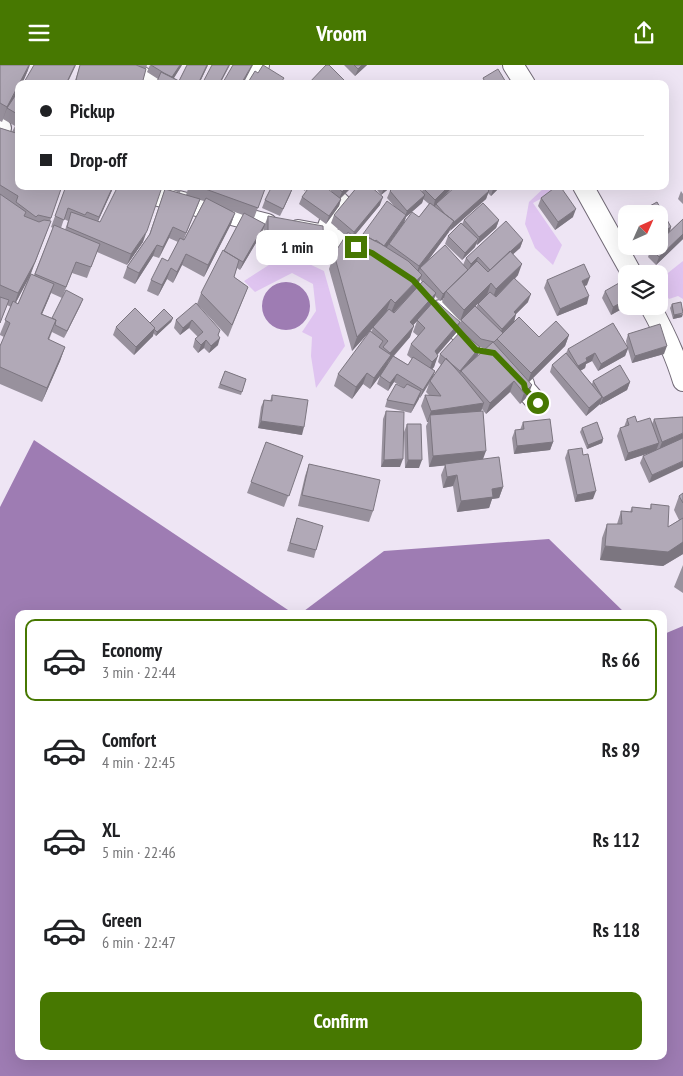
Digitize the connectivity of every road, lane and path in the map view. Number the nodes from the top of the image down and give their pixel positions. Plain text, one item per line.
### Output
1 (118, 65) edge
2 (260, 65) edge
3 (513, 65) edge
4 (148, 80) edge
5 (250, 80) edge
6 (522, 80) edge
7 (142, 190) edge
8 (327, 190) edge
9 (585, 190) edge
10 (325, 235) junction
11 (380, 259) edge
12 (627, 265) edge
13 (426, 294) edge
14 (655, 315) edge
15 (683, 381) edge
16 (538, 403) dead end

1 - 4 street
2 - 5 street
3 - 6 street
7 - 10 street
8 - 10 street
9 - 12 street
10 - 11 street
13 - 16 street
14 - 15 street

